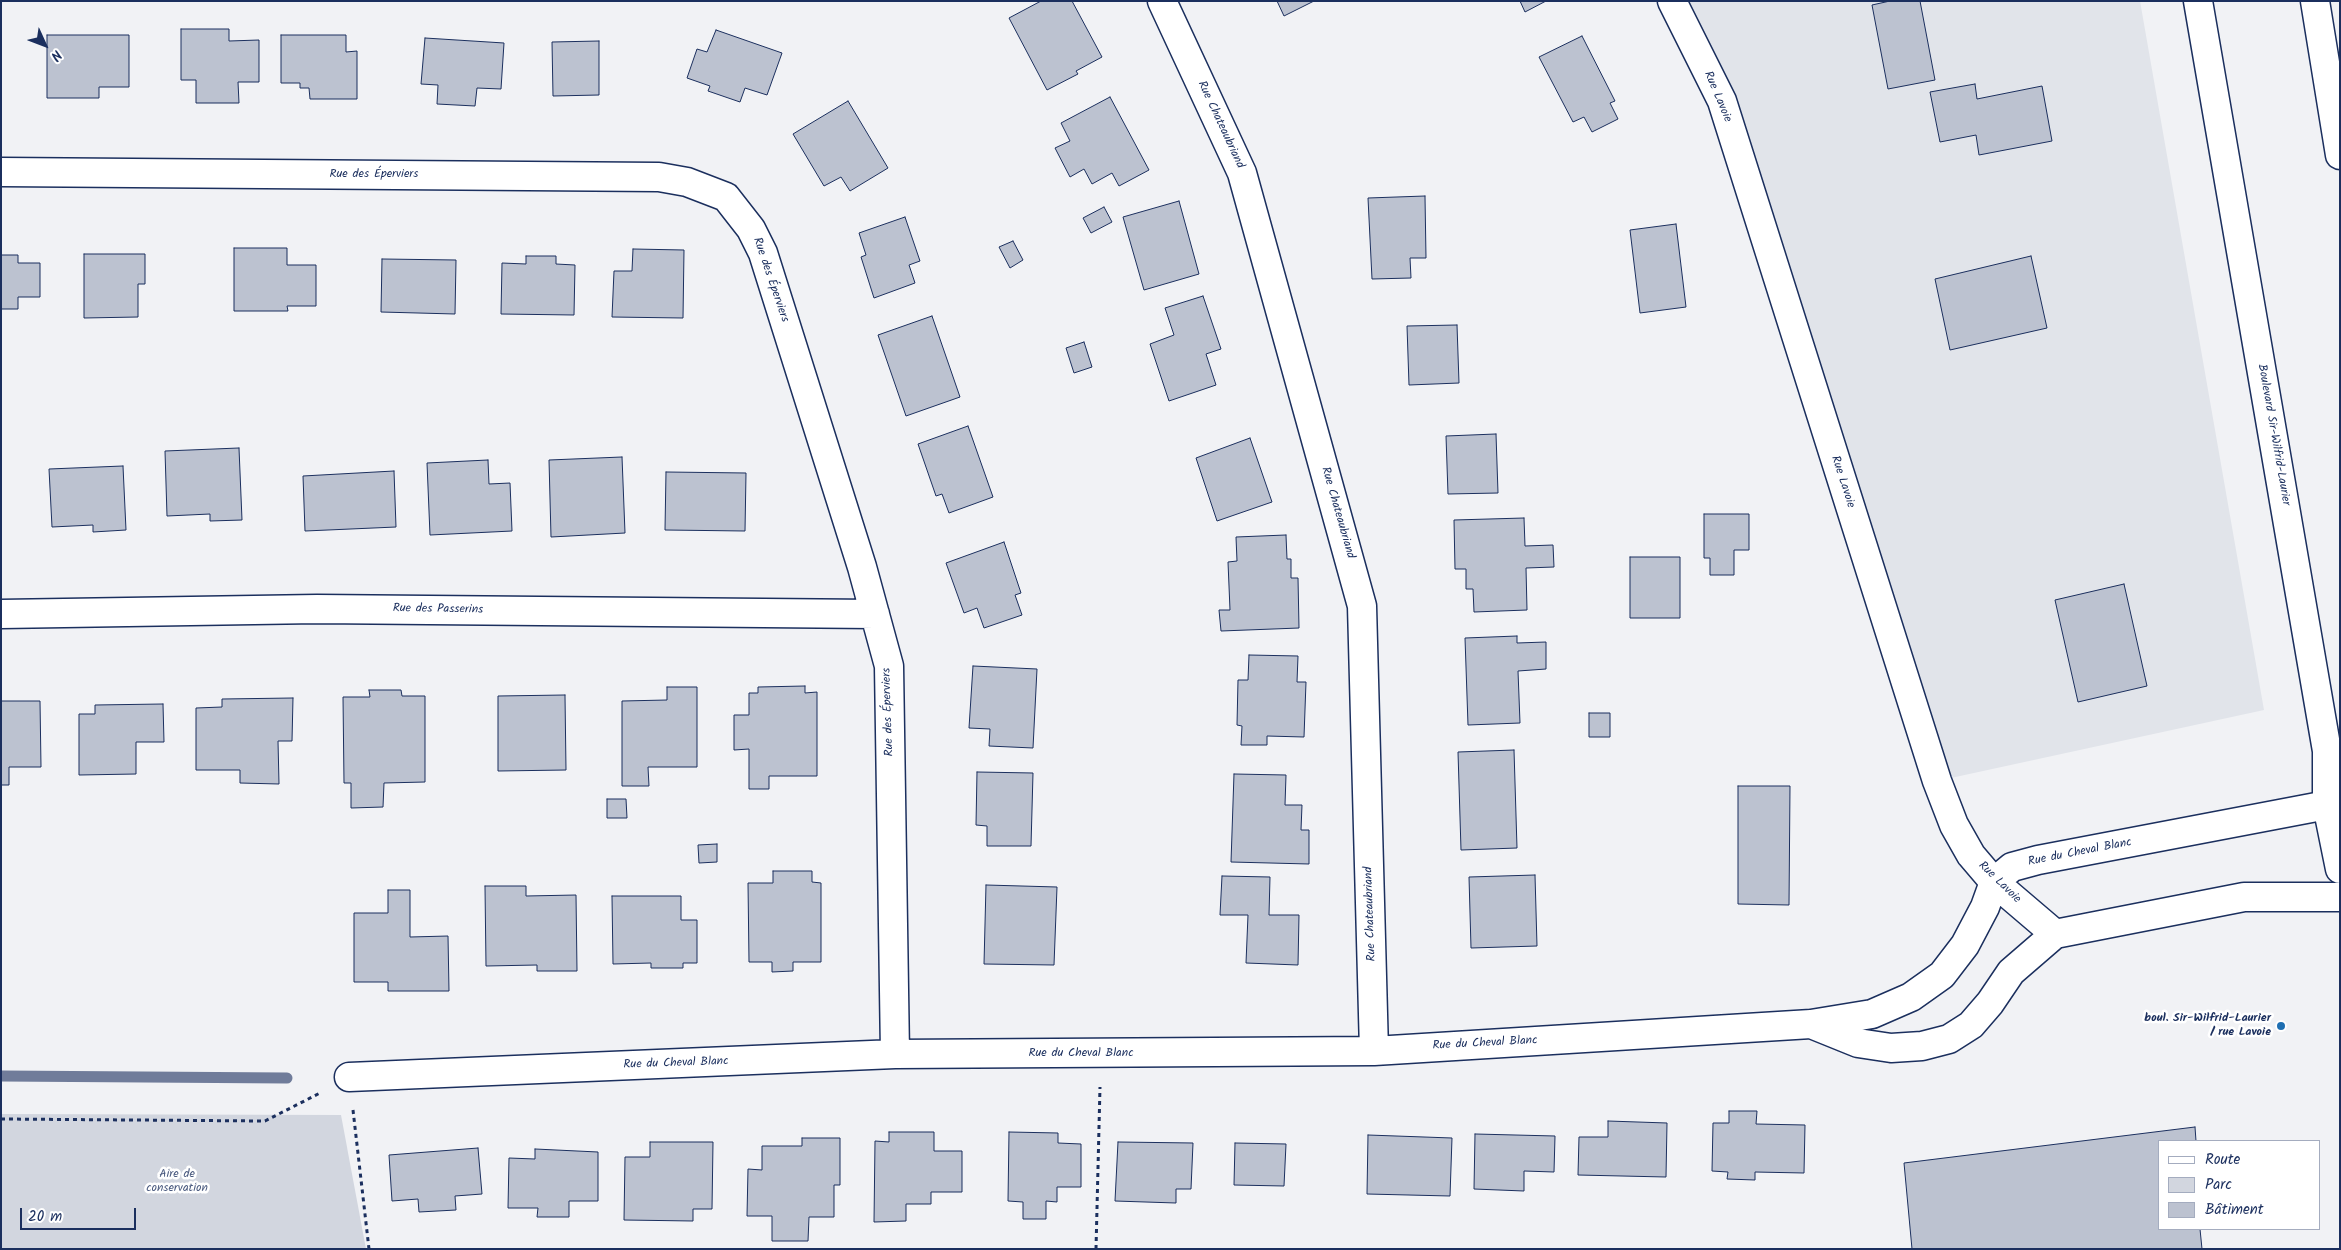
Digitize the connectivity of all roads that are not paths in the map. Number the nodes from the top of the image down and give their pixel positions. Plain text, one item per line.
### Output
1 (1162, 1) edge
2 (1672, 1) edge
3 (2198, 1) edge
4 (2315, 1) edge
5 (2340, 155) edge
6 (1, 172) edge
7 (1, 614) edge
8 (875, 614) junction
9 (2327, 806) junction
10 (2340, 869) edge
11 (1994, 882) junction
12 (2340, 897) edge
13 (2055, 934) junction
14 (1811, 1024) junction
15 (1374, 1051) junction
16 (895, 1054) junction
17 (350, 1077) road end

1 - 15 street, Rue Chateaubriand
2 - 11 street, Rue Lavoie
3 - 9 street, Boulevard Sir-Wilfrid-Laurier
4 - 5 street
6 - 8 street, Rue des Éperviers
7 - 8 street, Rue des Passerins
8 - 16 street, Rue des Éperviers
9 - 10 street, Boulevard Sir-Wilfrid-Laurier
9 - 11 street, Rue du Cheval Blanc
11 - 13 street, Rue Lavoie
11 - 14 street, Rue du Cheval Blanc
12 - 13 street, Rue du Cheval Blanc
13 - 14 street, Rue du Cheval Blanc
14 - 15 street, Rue du Cheval Blanc
15 - 16 street, Rue du Cheval Blanc
16 - 17 street, Rue du Cheval Blanc

